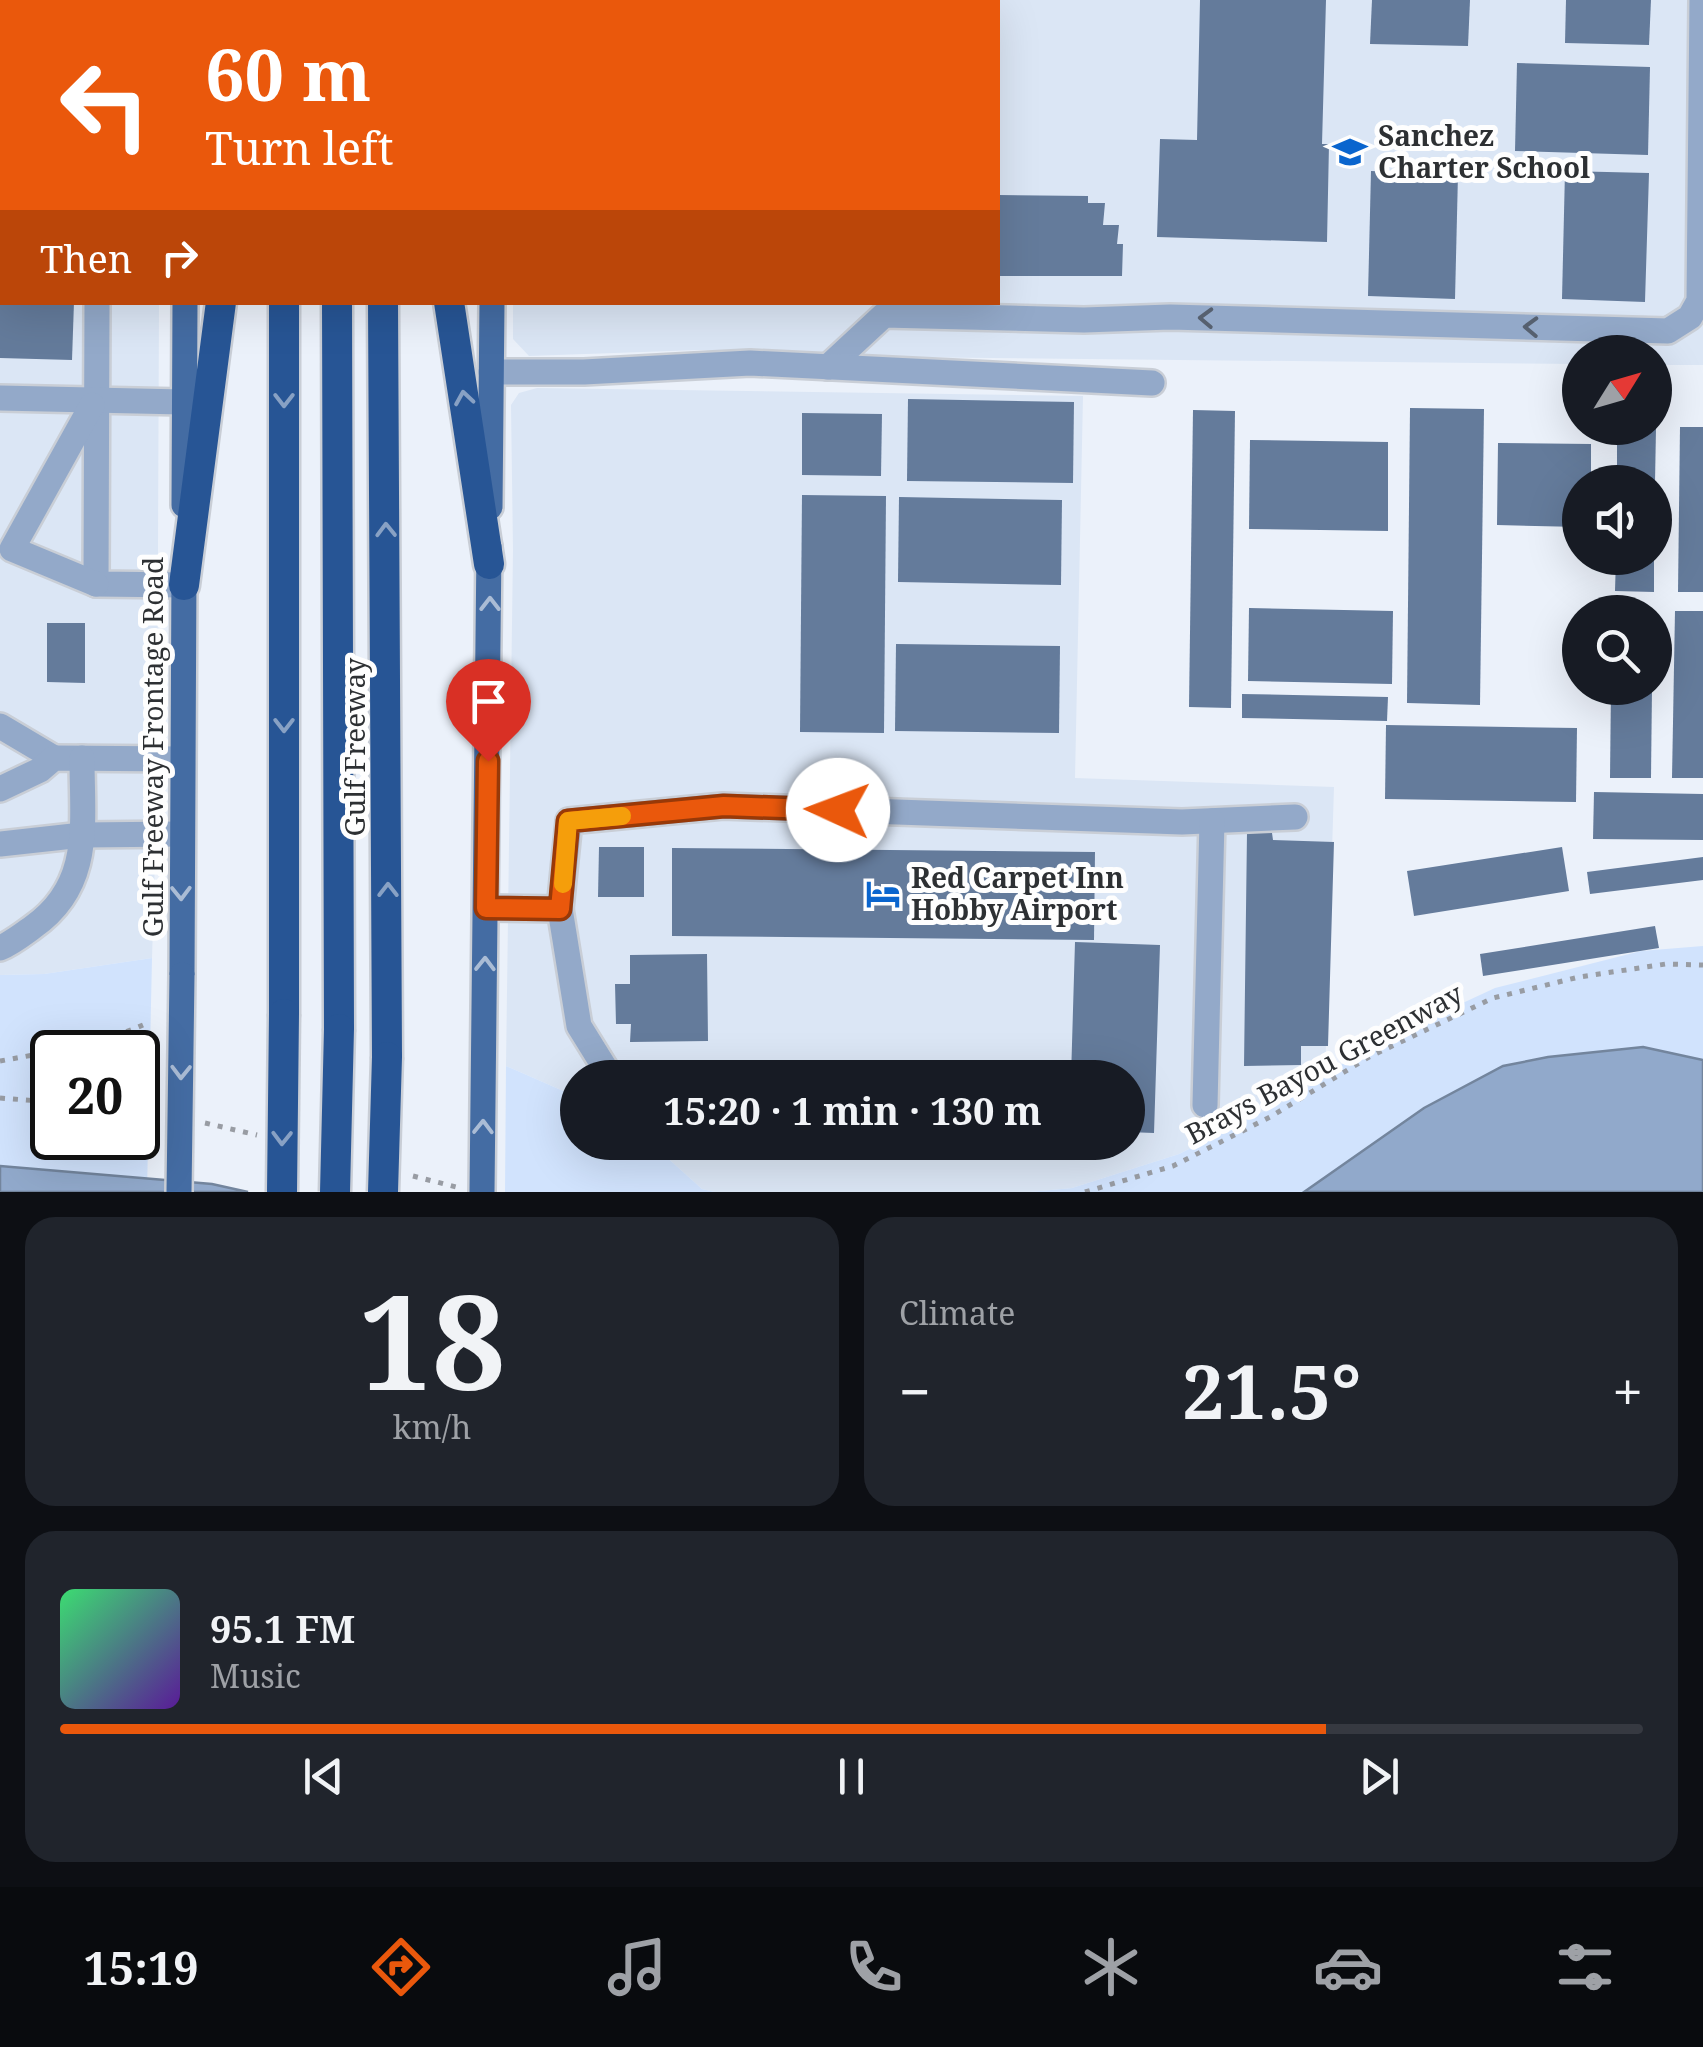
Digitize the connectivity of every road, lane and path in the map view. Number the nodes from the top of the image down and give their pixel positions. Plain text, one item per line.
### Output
1 (1702, 0) edge
2 (97, 305) edge
3 (185, 305) edge
4 (221, 305) edge
5 (284, 305) edge
6 (337, 305) edge
7 (383, 305) edge
8 (449, 305) edge
9 (492, 305) edge
10 (828, 367) junction
11 (492, 372) junction
12 (1152, 383) dead end
13 (0, 398) edge
14 (94, 400) junction
15 (183, 402) junction
16 (6, 559) edge
17 (489, 564) junction
18 (96, 584) junction
19 (184, 585) junction
20 (0, 726) edge
21 (54, 758) junction
22 (82, 758) junction
23 (182, 759) junction
24 (0, 789) edge
25 (1294, 818) dead end
26 (1212, 821) junction
27 (180, 834) junction
28 (82, 835) junction
29 (0, 844) edge
30 (486, 908) junction
31 (560, 909) junction
32 (0, 948) edge
33 (1703, 965) edge
34 (143, 1025) dead end
35 (600, 1060) edge
36 (0, 1061) edge
37 (0, 1098) edge
38 (30, 1100) edge
39 (1206, 1104) dead end
40 (179, 1192) edge
41 (282, 1192) edge
42 (334, 1192) edge
43 (383, 1192) edge
44 (482, 1192) edge
45 (1085, 1192) edge

1 -> 10 street
2 - 14 street
3 - 15 main road, Gulf Freeway Frontage Road
4 - 19 highway
5 -> 41 highway, bridge
6 - 42 highway, Gulf Freeway, bridge
43 -> 7 highway, Gulf Freeway, bridge
17 -> 8 highway
9 - 11 main road
10 - 11 street
10 - 12 street
11 - 17 main road
13 - 14 street
14 - 15 street
14 - 16 street
14 - 18 street
15 - 19 main road, Gulf Freeway Frontage Road
16 - 18 street
30 -> 17 main road
18 - 19 street
19 - 23 main road, Gulf Freeway Frontage Road
20 - 21 street
21 - 22 street
21 - 24 street
22 - 23 street
22 - 28 street
23 - 27 main road, Gulf Freeway Frontage Road
25 - 26 street
26 - 31 street
26 - 39 street
27 - 28 street
27 -> 40 main road, Gulf Freeway Frontage Road, bridge
28 - 29 street
28 - 32 street
30 - 31 street
44 -> 30 main road
31 - 35 street
33 - 45 path, Brays Bayou Greenway
34 - 36 path
37 - 38 path

